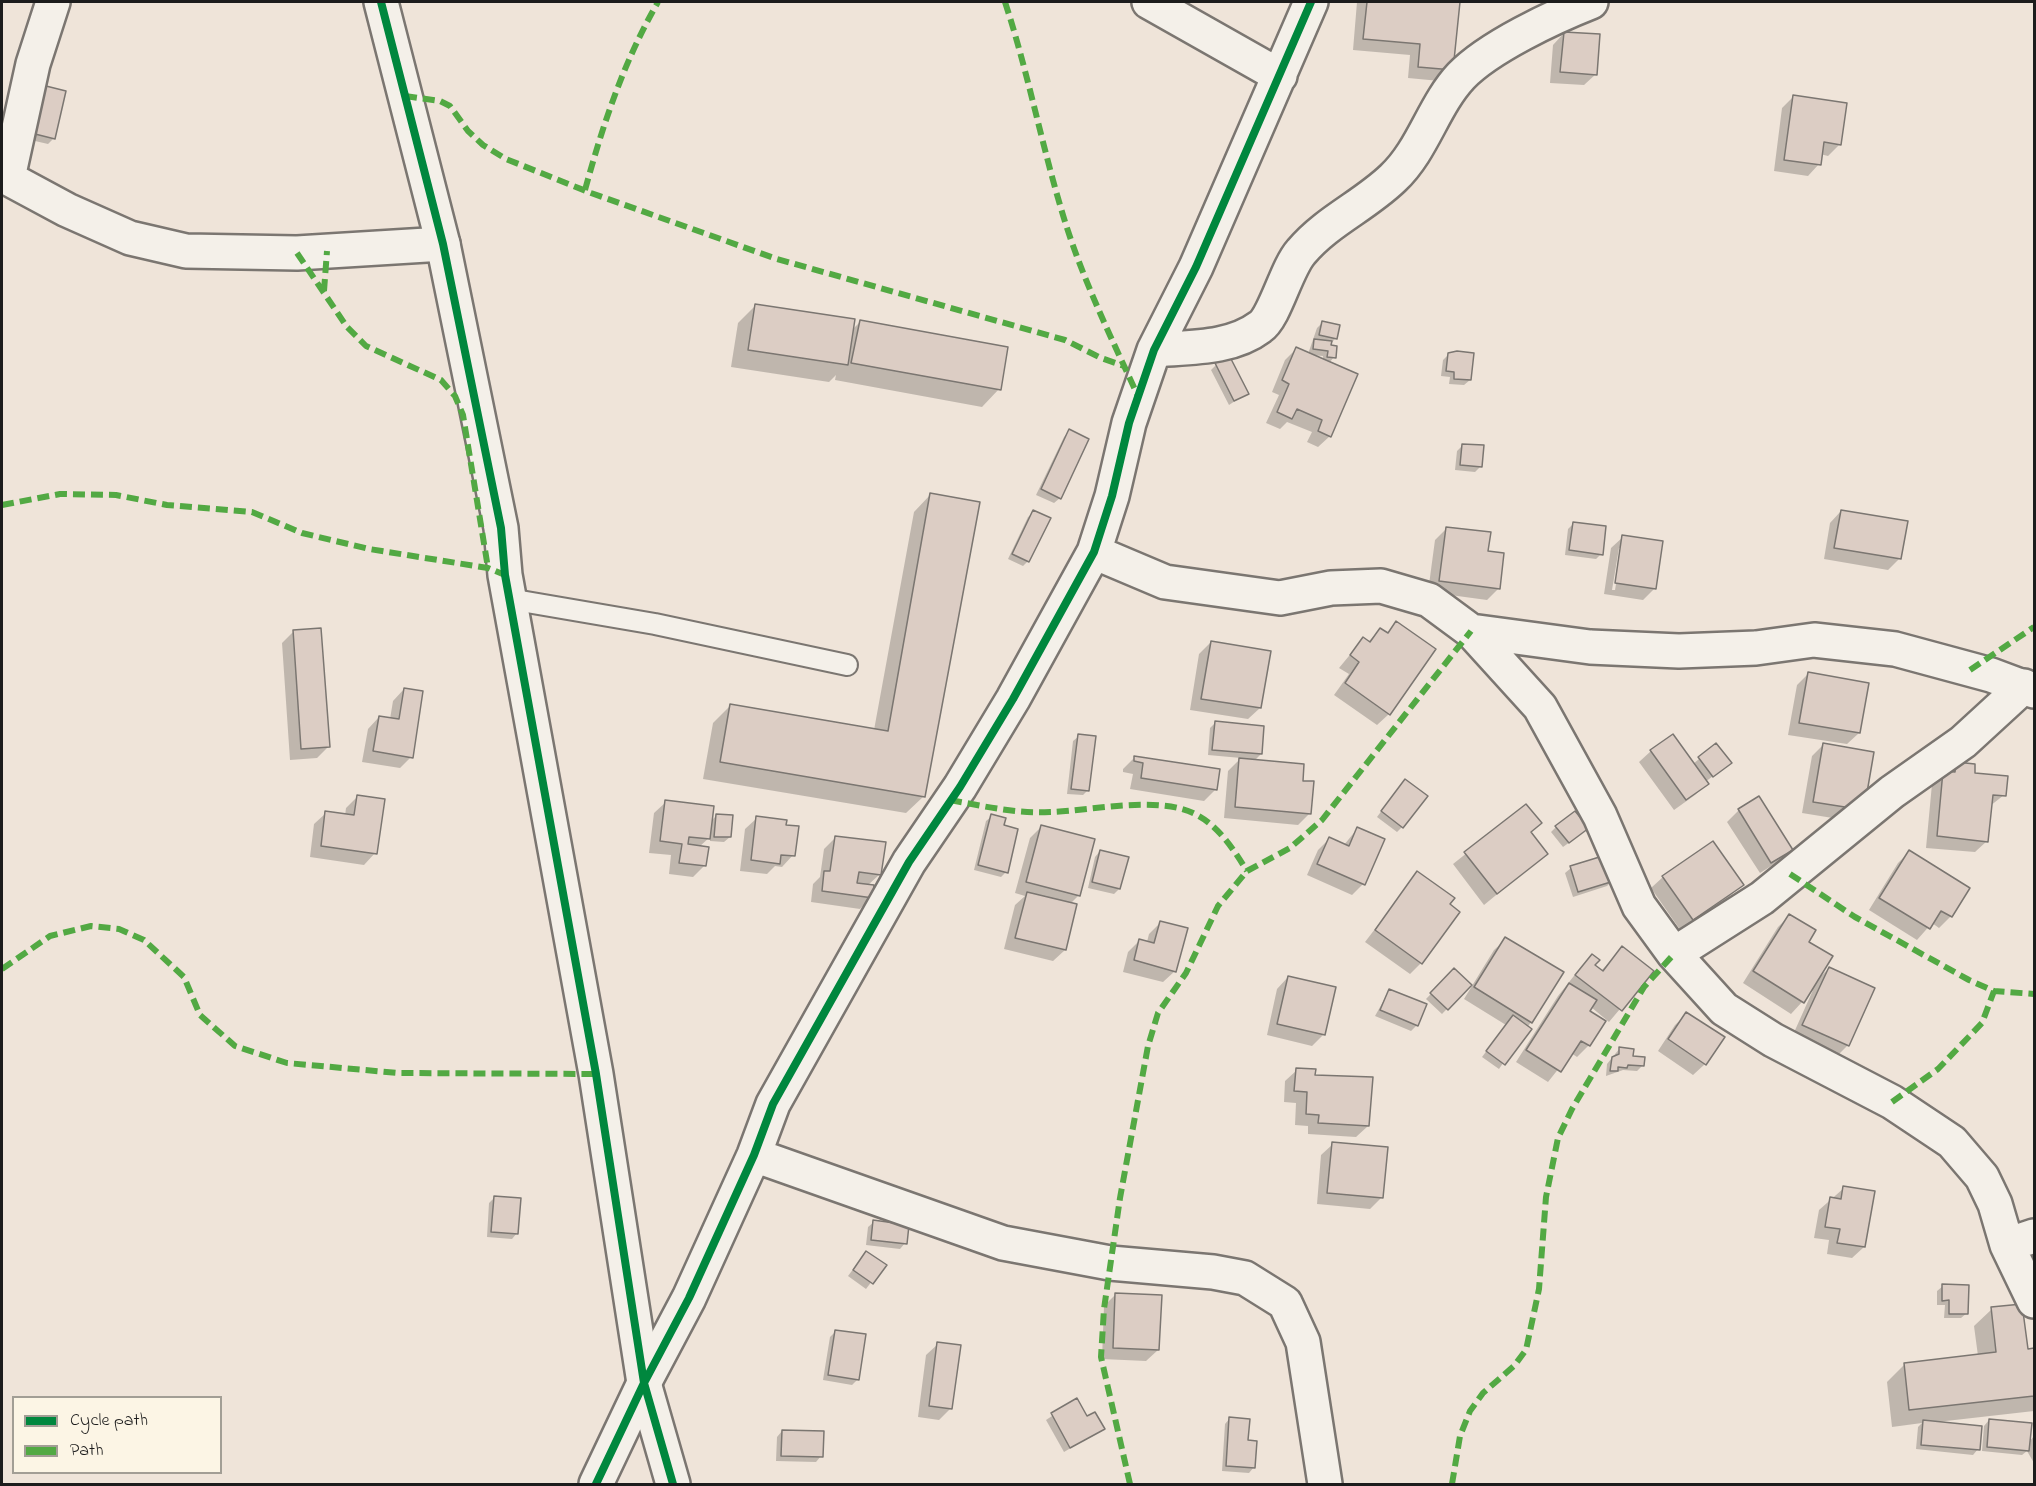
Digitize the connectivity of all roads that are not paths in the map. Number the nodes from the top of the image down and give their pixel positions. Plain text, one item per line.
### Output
1 (53, 2) edge
2 (381, 2) edge
3 (1149, 2) edge
4 (1311, 2) edge
5 (1591, 2) edge
6 (1280, 76) junction
7 (5, 176) edge
8 (443, 244) junction
9 (1154, 350) junction
10 (1094, 552) junction
11 (510, 599) junction
12 (1471, 631) junction
13 (847, 665) dead end
14 (2029, 689) edge
15 (1674, 954) junction
16 (754, 1155) junction
17 (2020, 1240) edge
18 (2034, 1301) edge
19 (644, 1383) junction
20 (596, 1485) edge
21 (674, 1485) edge
22 (1325, 1485) edge

1 - 7 street
2 - 8 street
3 - 6 street
4 - 6 street
5 - 9 street
6 - 9 street
7 - 8 street
8 - 11 street
9 - 10 street
10 - 12 street
10 - 16 street
11 - 13 lane
11 - 19 street
12 - 14 street
12 - 15 street
14 - 15 street
15 - 17 street
16 - 19 street
16 - 22 street
17 - 18 street
19 - 20 street
19 - 21 street

